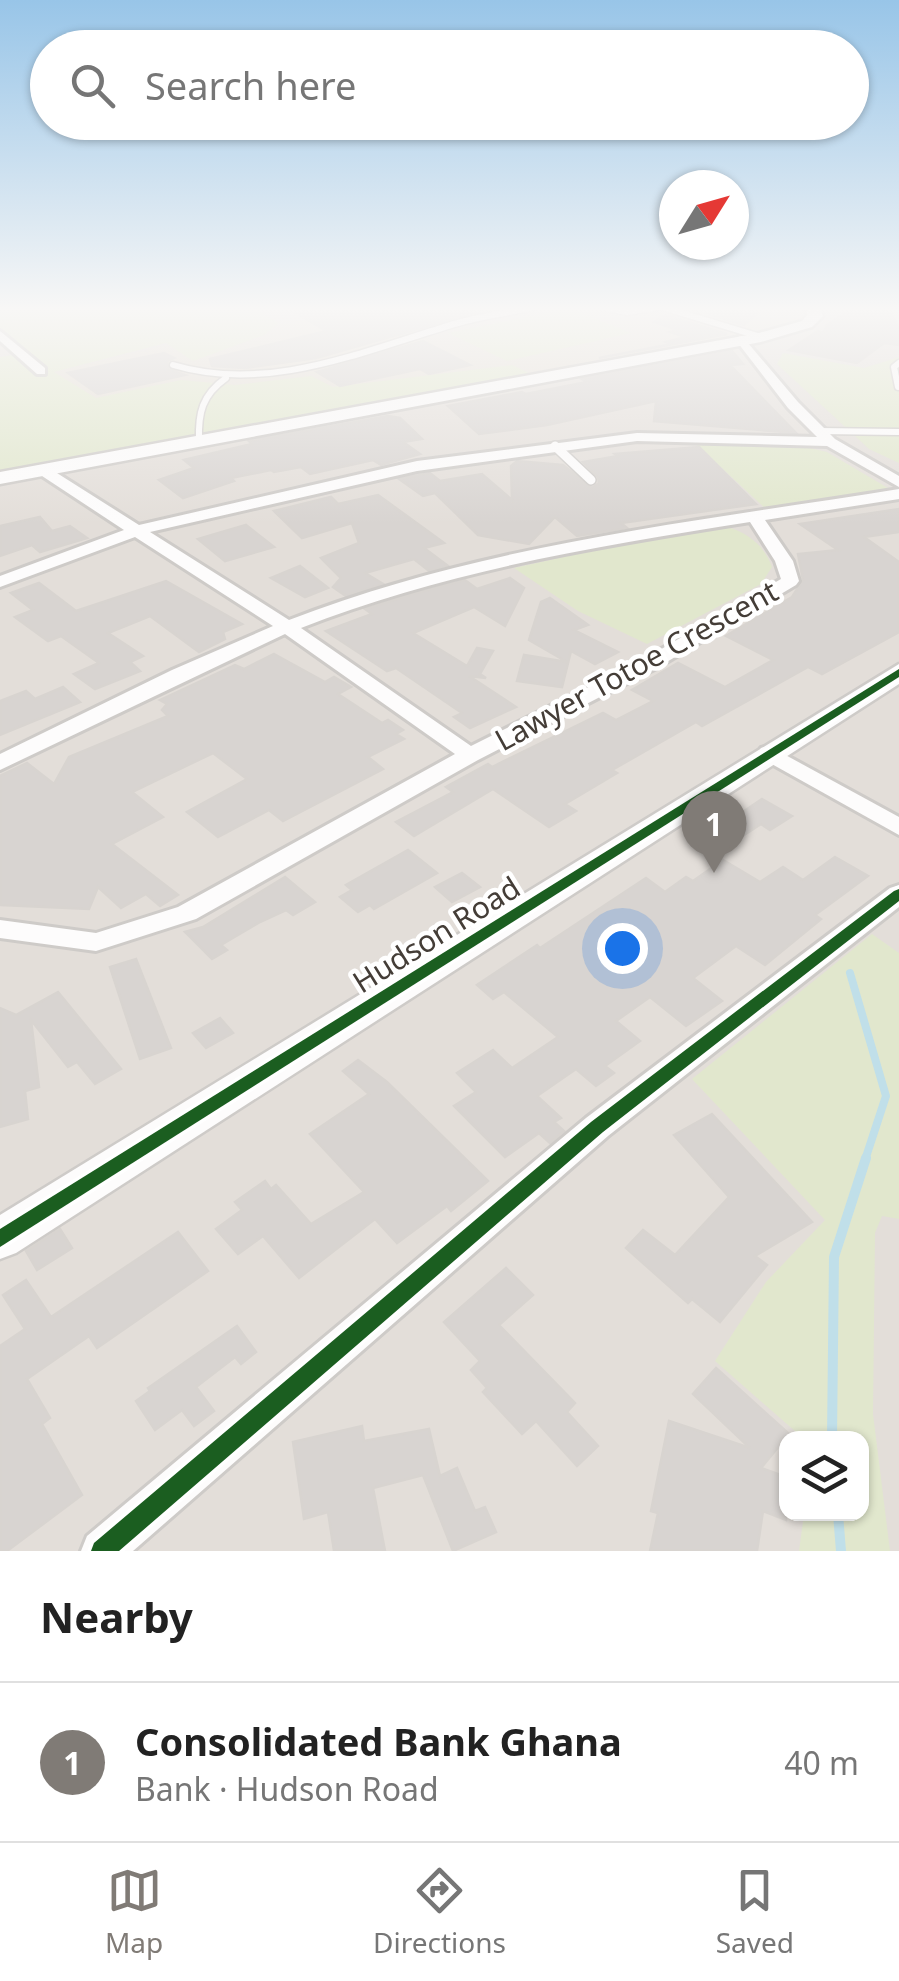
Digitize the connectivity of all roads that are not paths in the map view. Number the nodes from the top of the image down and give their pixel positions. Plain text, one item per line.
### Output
1 (224, 379) edge
2 (530, 379) edge
3 (783, 379) edge
4 (899, 432) edge
5 (825, 437) junction
6 (199, 441) junction
7 (554, 446) junction
8 (44, 471) junction
9 (0, 478) edge
10 (591, 480) dead end
11 (899, 482) edge
12 (899, 494) edge
13 (755, 517) junction
14 (140, 530) junction
15 (0, 582) edge
16 (286, 626) junction
17 (899, 672) edge
18 (769, 752) junction
19 (470, 755) junction
20 (0, 764) edge
21 (899, 826) edge
22 (899, 894) edge
23 (0, 929) edge
24 (0, 1240) edge
25 (102, 1551) edge

1 - 6 lane
2 - 6 street
3 - 5 street
4 - 5 lane
5 - 7 street
5 - 11 street
6 - 8 street
7 - 10 lane
7 - 14 street
8 - 9 street
8 - 14 street
12 - 13 street
13 - 16 street
13 - 19 street, Lawyer Totoe Crescent
14 - 15 street
14 - 16 street
16 - 19 street
16 - 20 street
17 - 18 street, Hudson Road
18 - 21 street
18 - 24 street, Hudson Road
19 - 23 street
22 - 25 street

